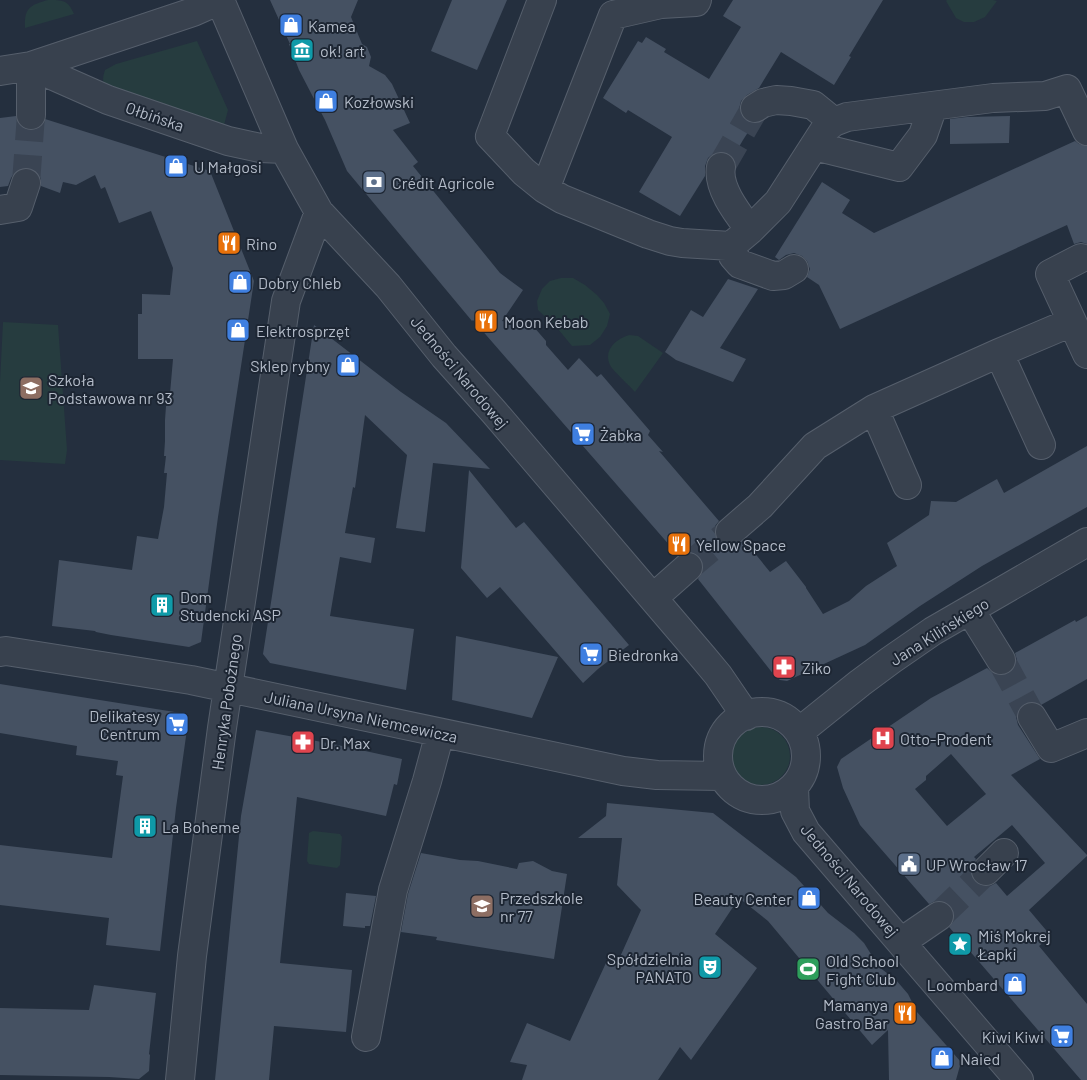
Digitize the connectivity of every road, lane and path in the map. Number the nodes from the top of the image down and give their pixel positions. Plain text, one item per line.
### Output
1 (220, 0) edge
2 (542, 0) edge
3 (697, 0) edge
4 (615, 8) edge
5 (31, 66) junction
6 (0, 72) edge
7 (1077, 85) edge
8 (933, 106) junction
9 (755, 108) tunnel mouth
10 (30, 115) tunnel mouth
11 (834, 122) junction
12 (1087, 131) edge
13 (814, 146) junction
14 (284, 149) junction
15 (720, 167) tunnel mouth
16 (26, 184) tunnel mouth
17 (545, 189) junction
18 (0, 210) edge
19 (319, 212) junction
20 (740, 238) junction
21 (1081, 258) dead end
22 (794, 269) dead end
23 (1072, 322) junction
24 (999, 353) junction
25 (1087, 354) edge
26 (874, 409) junction
27 (1041, 445) dead end
28 (907, 485) dead end
29 (730, 532) tunnel mouth
30 (1087, 542) edge
31 (688, 567) tunnel mouth
32 (653, 598) junction
33 (970, 610) junction
34 (0, 652) edge
35 (1001, 660) tunnel mouth
36 (228, 688) junction
37 (746, 716) junction
38 (1032, 717) tunnel mouth
39 (799, 732) junction
40 (440, 733) junction
41 (1087, 733) edge
42 (722, 776) junction
43 (794, 787) junction
44 (939, 916) tunnel mouth
45 (901, 942) junction
46 (366, 1037) dead end
47 (180, 1080) edge
48 (1020, 1080) edge

1 - 5 street
1 - 14 street, Jedności Narodowej
2 - 17 street
3 - 4 street
4 - 17 street
5 - 6 street
5 - 10 street
5 - 14 street, Ołbińska
7 - 8 street
7 - 12 street
8 - 11 street
8 - 13 street
9 - 11 street
11 - 13 street
13 - 20 street
14 - 19 street, Jedności Narodowej
15 - 20 street
16 - 18 street
17 - 20 street
19 - 32 street, Jedności Narodowej
19 - 36 street, Henryka Pobożnego
20 - 22 street
21 - 23 street
23 - 24 street
23 - 25 street
24 - 26 street
24 - 27 street
26 - 28 street
26 - 29 street
30 - 33 street, Jana Kilińskiego
31 - 32 street
32 - 37 street, Jedności Narodowej
33 - 35 street
33 - 39 street, Jana Kilińskiego
34 - 36 street, Juliana Ursyna Niemcewicza
36 - 40 street, Juliana Ursyna Niemcewicza
36 - 47 street, Henryka Pobożnego
37 - 39 street
37 - 42 street
38 - 41 street
39 - 43 street
40 - 42 street, Juliana Ursyna Niemcewicza
40 - 46 street
42 - 43 street
43 - 45 street, Jedności Narodowej
44 - 45 street
45 - 48 street, Jedności Narodowej

